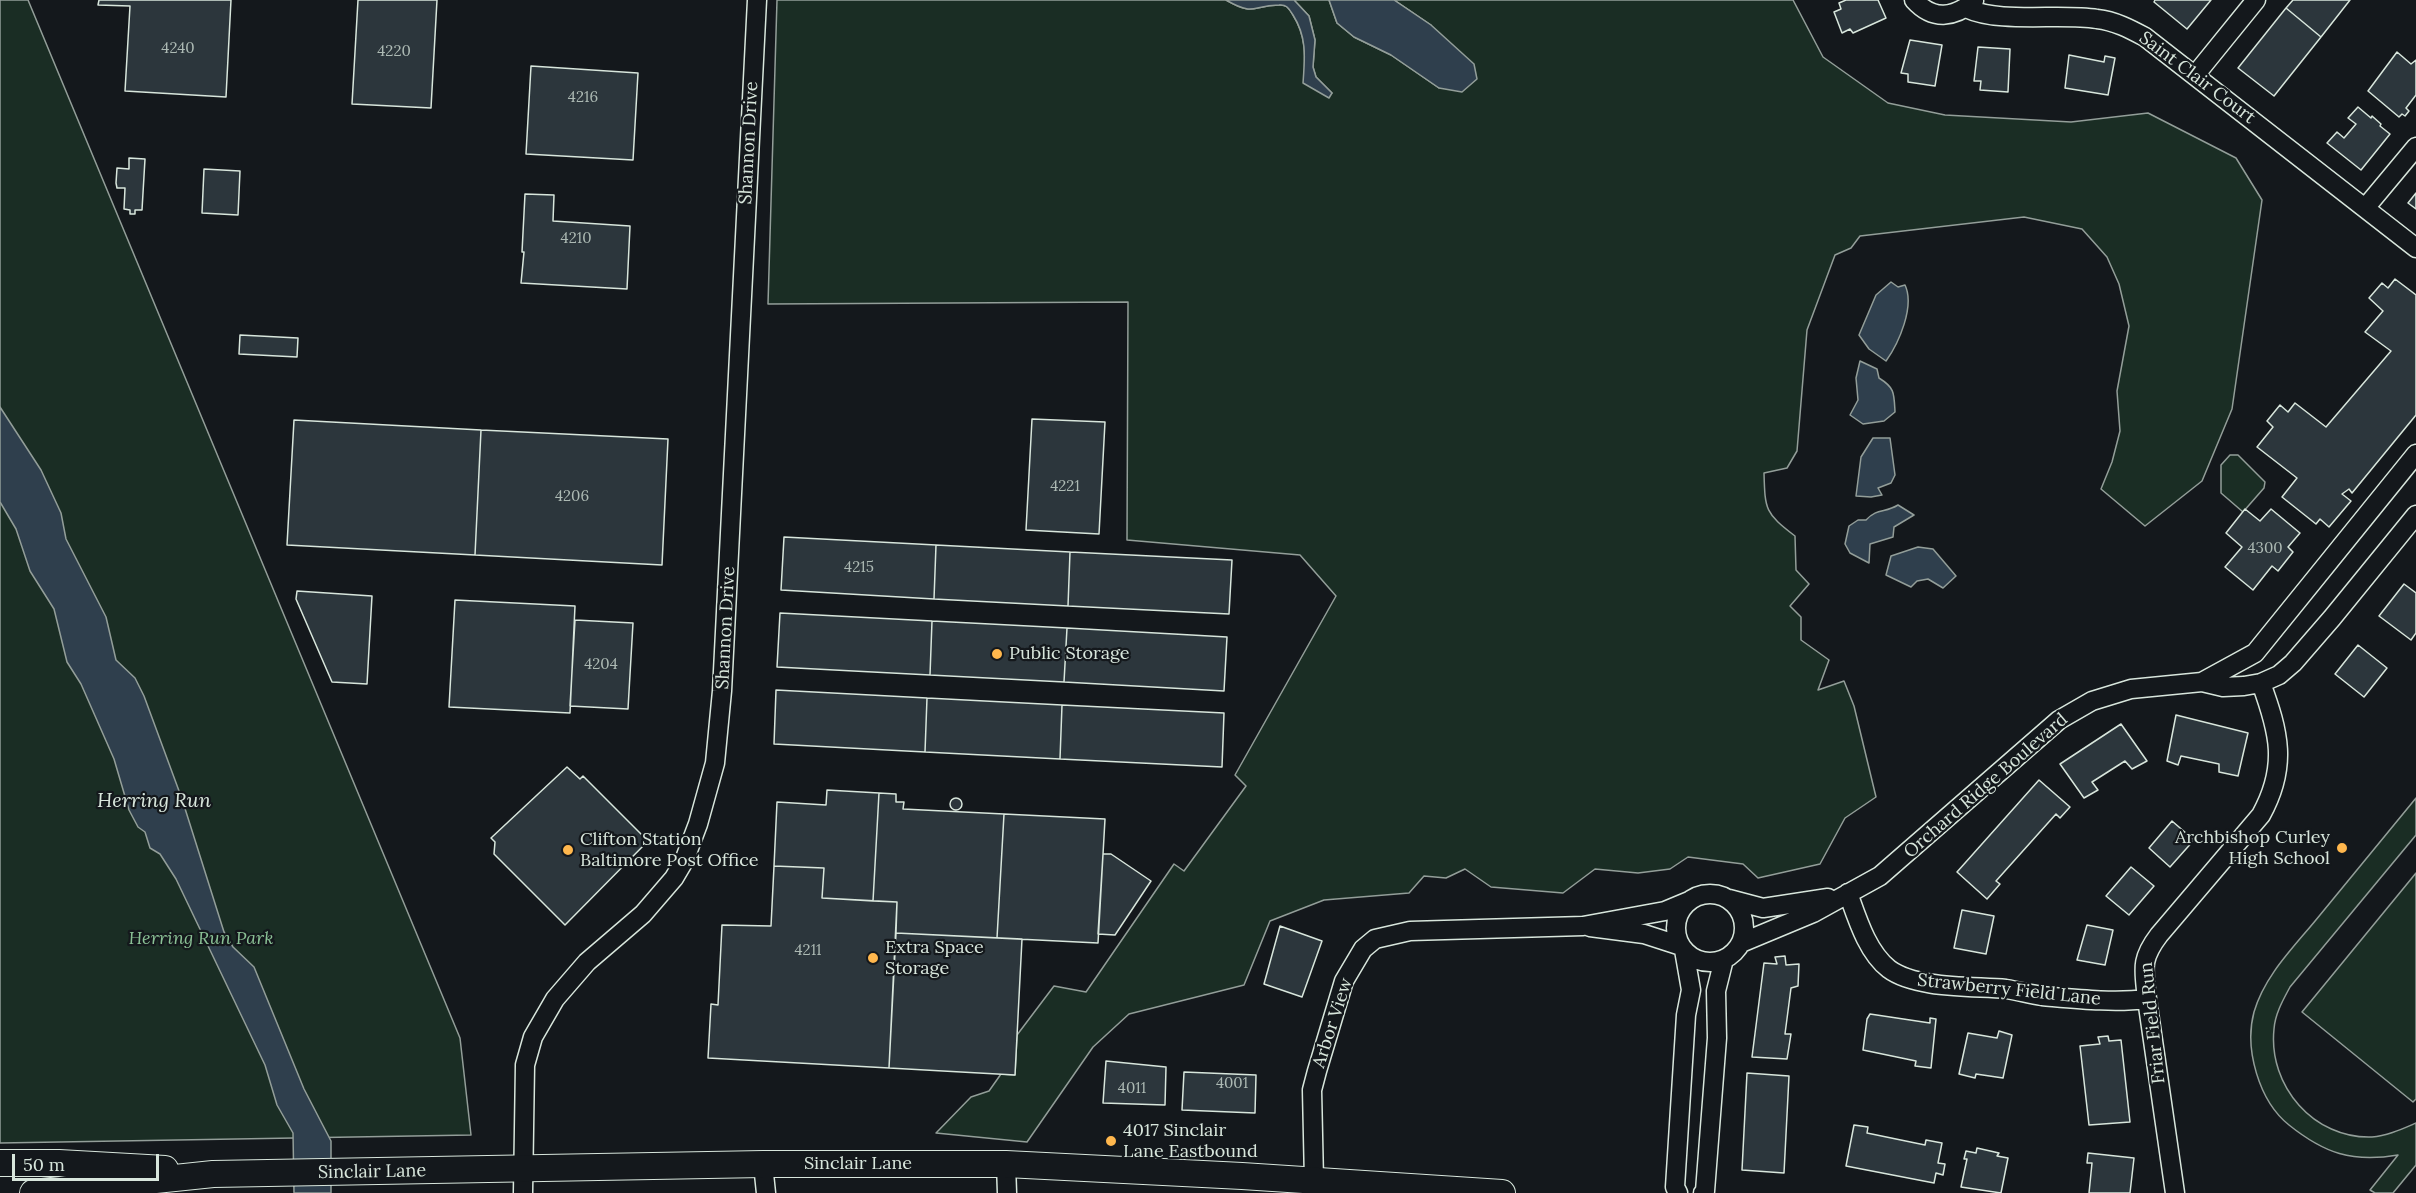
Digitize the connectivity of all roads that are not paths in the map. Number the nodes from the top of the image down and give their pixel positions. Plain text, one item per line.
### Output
1 (757, 0) edge
2 (1914, 0) edge
3 (2256, 0) edge
4 (1971, 4) edge
5 (2196, 74) junction
6 (2416, 147) edge
7 (2366, 207) junction
8 (2416, 248) edge
9 (2416, 454) edge
10 (2416, 515) edge
11 (2202, 682) junction
12 (2261, 683) junction
13 (1848, 893) junction
14 (1727, 898) junction
15 (1689, 901) junction
16 (1583, 926) junction
17 (1741, 943) junction
18 (1683, 948) junction
19 (1724, 959) junction
20 (2147, 999) junction
21 (0, 1163) edge
22 (763, 1164) junction
23 (1006, 1164) junction
24 (213, 1174) junction
25 (523, 1181) edge
26 (1314, 1181) junction
27 (1402, 1190) edge
28 (33, 1193) edge
29 (766, 1193) edge
30 (1007, 1193) edge
31 (1502, 1193) edge
32 (1678, 1193) edge
33 (1703, 1193) edge
34 (2175, 1193) edge

1 - 25 street, Shannon Drive
2 - 4 street, Saint Clair Court
3 - 5 street
4 - 5 street, Saint Clair Court
5 - 7 street, Saint Clair Court
6 - 7 street
7 - 8 street, Saint Clair Court
9 - 11 street, Orchard Ridge Boulevard
10 - 12 street, Orchard Ridge Boulevard
11 - 12 street, Orchard Ridge Boulevard
11 - 13 street, Orchard Ridge Boulevard
12 - 20 street, Friar Field Run
13 - 14 street, Orchard Ridge Boulevard
13 - 17 street, Orchard Ridge Boulevard
13 - 20 street, Strawberry Field Lane
14 - 15 street, Orchard Ridge Boulevard
14 - 17 street
15 - 16 street, Arbor View
15 - 18 street
16 - 18 street, Arbor View
16 - 26 street, Arbor View
17 - 19 street, Orchard Ridge Boulevard
18 - 19 street
18 - 32 street
19 - 33 street
20 - 34 street, Friar Field Run
21 - 24 main road, Sinclair Lane
22 - 23 main road, Sinclair Lane
22 - 25 main road, Sinclair Lane
22 - 29 street
23 - 26 main road, Sinclair Lane
23 - 30 street
24 - 25 main road, Sinclair Lane
24 - 28 main road, Sinclair Lane
26 - 27 main road, Sinclair Lane
27 - 31 main road, Sinclair Lane

